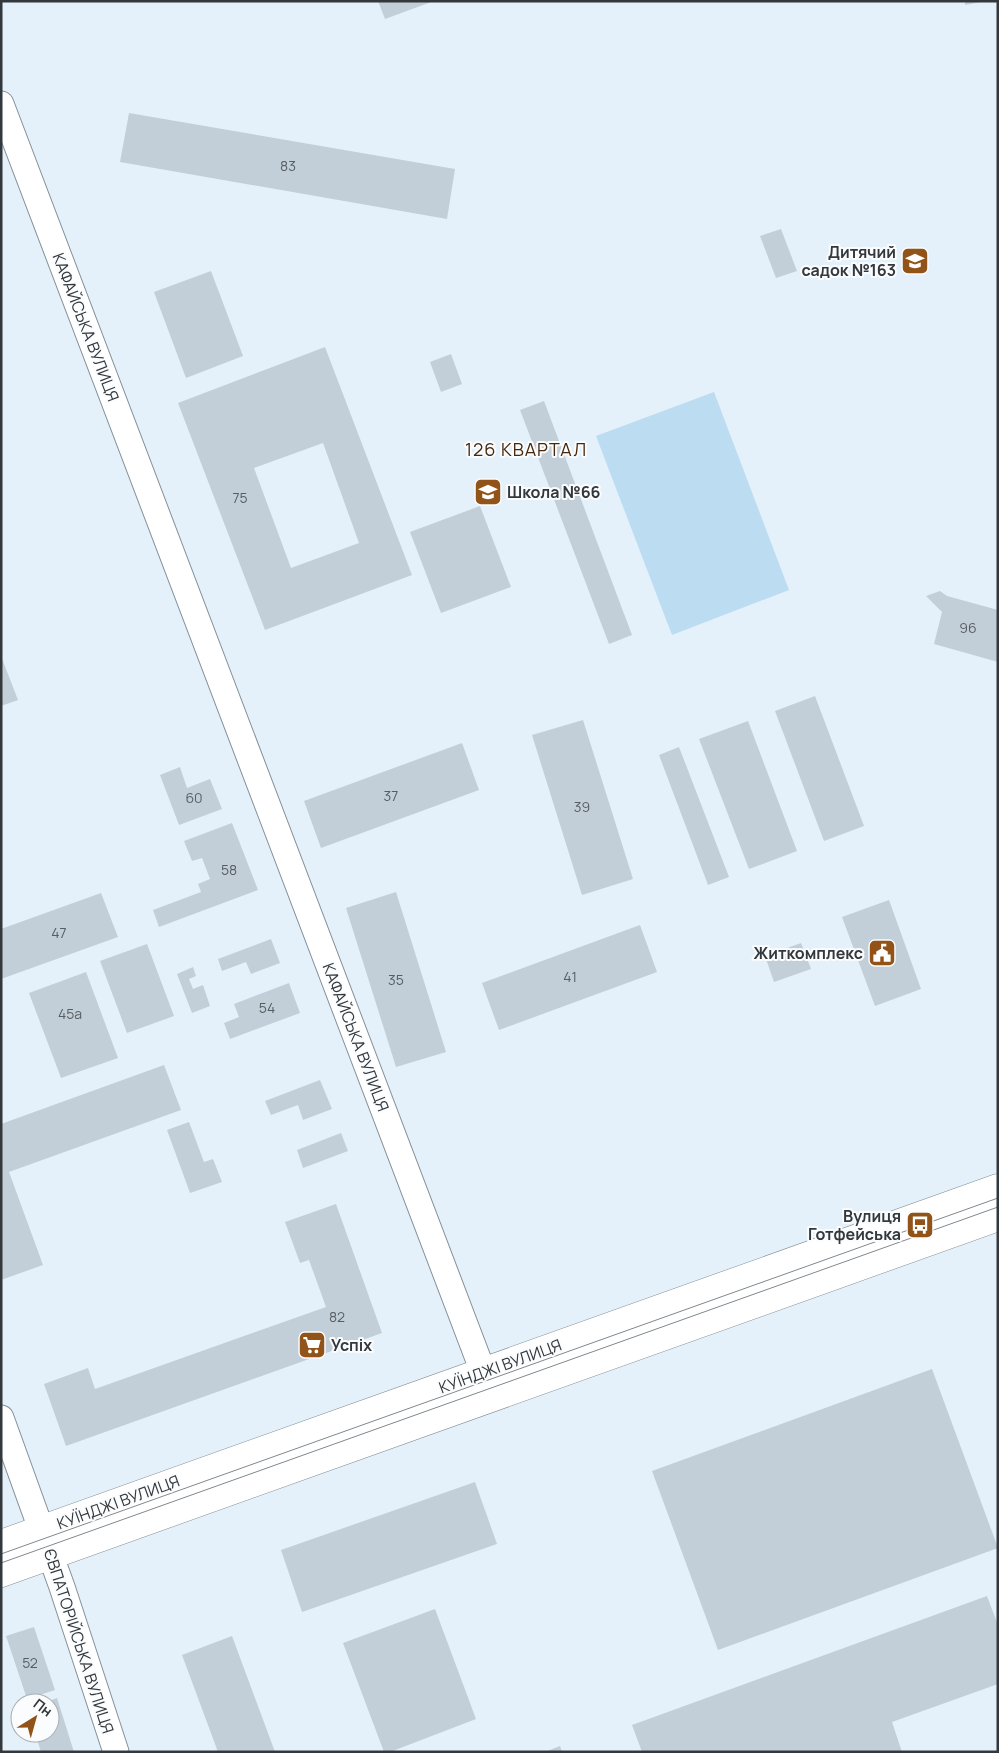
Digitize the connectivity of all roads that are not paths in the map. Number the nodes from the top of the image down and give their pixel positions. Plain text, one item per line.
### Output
1 (1, 104) edge
2 (998, 1188) edge
3 (998, 1217) edge
4 (484, 1372) junction
5 (493, 1397) junction
6 (1, 1418) edge
7 (42, 1530) junction
8 (1, 1544) edge
9 (51, 1555) junction
10 (1, 1573) edge
11 (116, 1752) edge

1 - 4 street, КАФАЙСЬКА ВУЛИЦЯ
2 - 4 main road, КУЇНДЖІ ВУЛИЦЯ
3 - 5 main road, КУЇНДЖІ ВУЛИЦЯ
4 - 5 street, КАФАЙСЬКА ВУЛИЦЯ
4 - 7 main road, КУЇНДЖІ ВУЛИЦЯ
5 - 9 main road, КУЇНДЖІ ВУЛИЦЯ
6 - 7 street, ЄВПАТОРІЙСЬКА ВУЛИЦЯ
7 - 8 main road, КУЇНДЖІ ВУЛИЦЯ
7 - 9 street, ЄВПАТОРІЙСЬКА ВУЛИЦЯ
9 - 10 main road, КУЇНДЖІ ВУЛИЦЯ
9 - 11 street, ЄВПАТОРІЙСЬКА ВУЛИЦЯ

